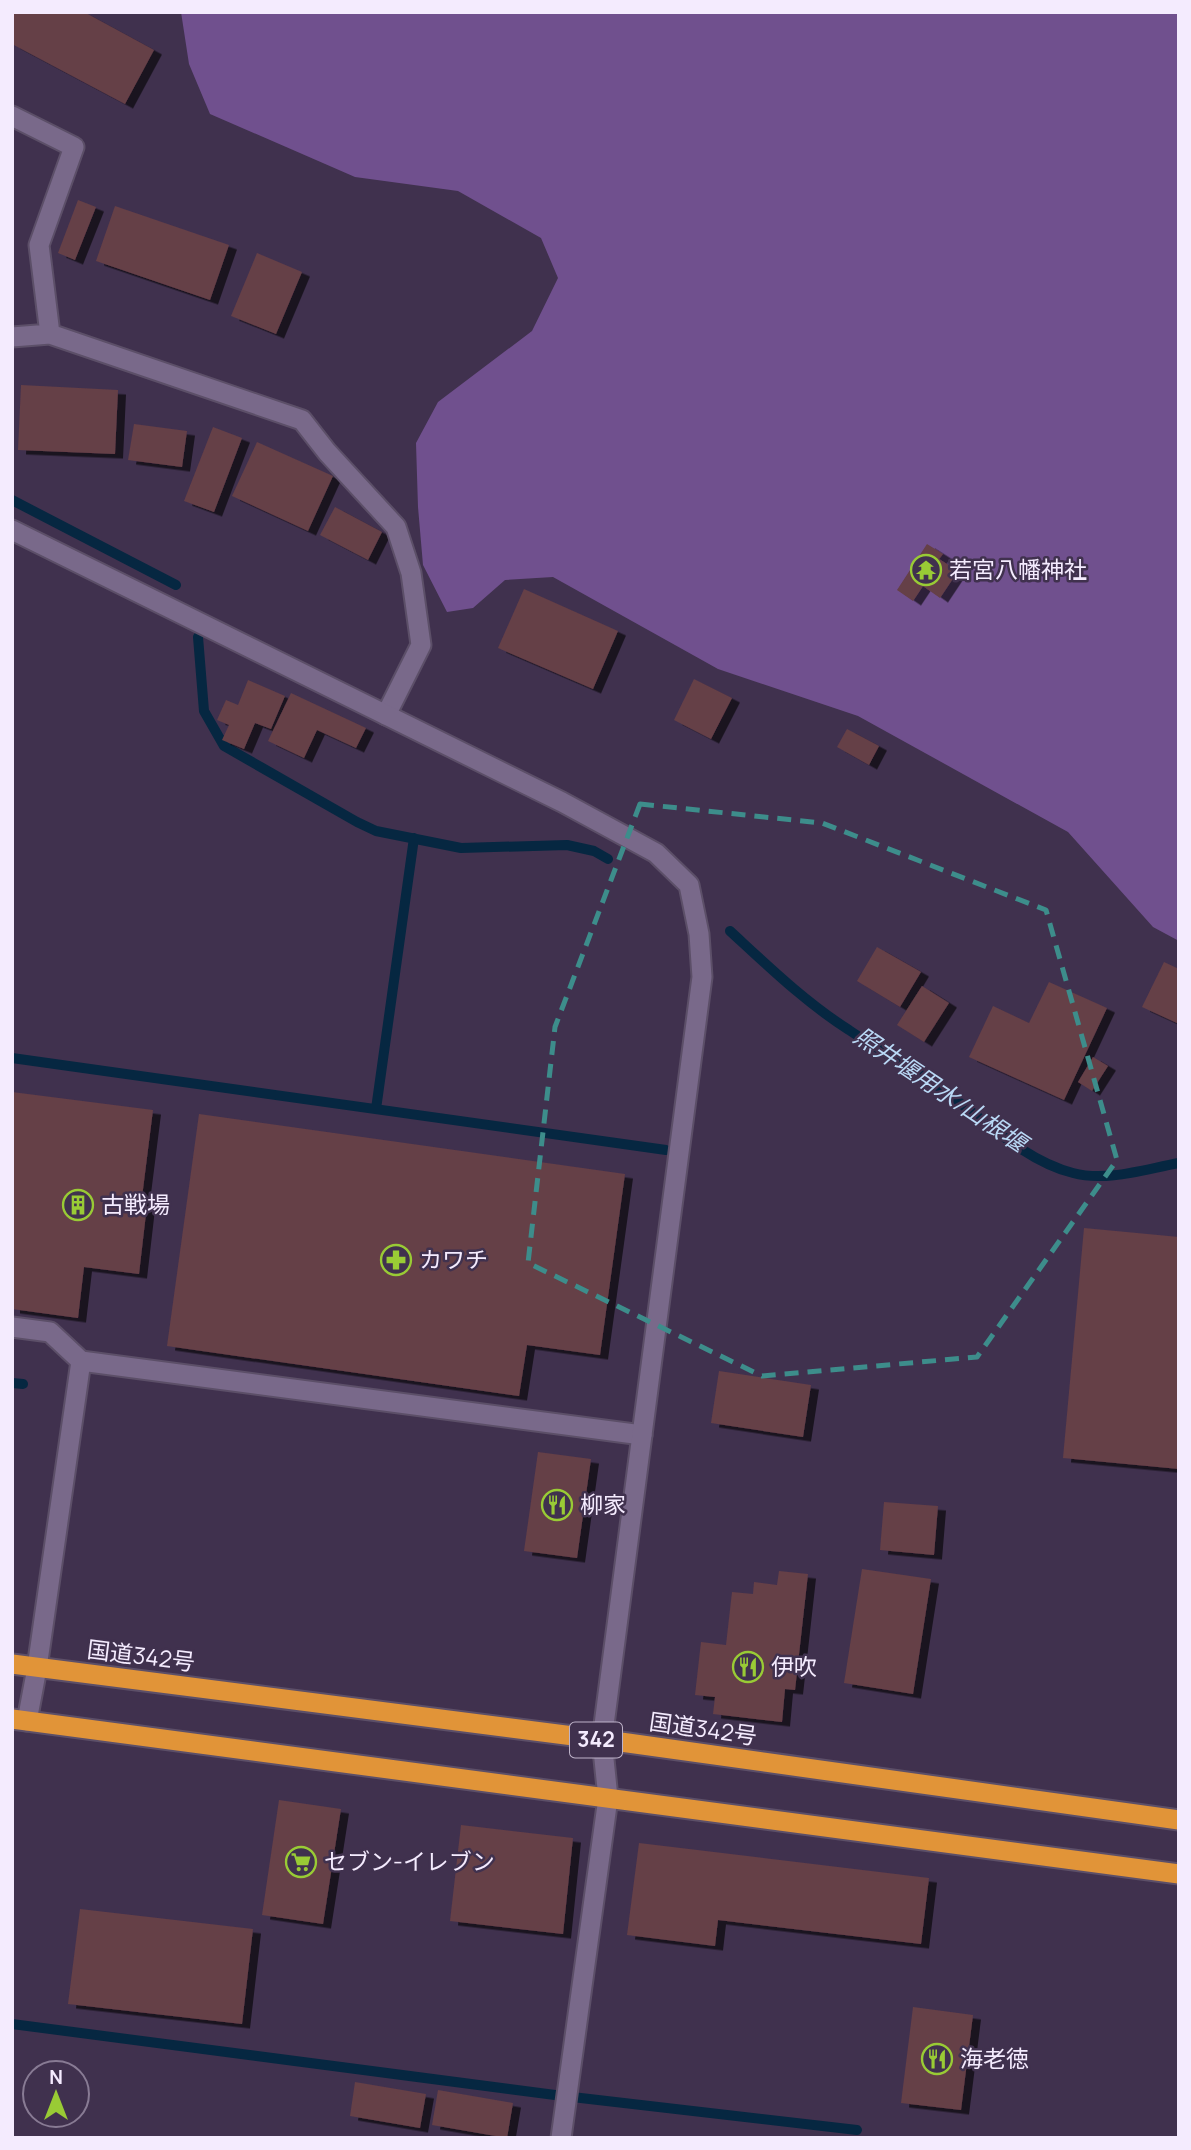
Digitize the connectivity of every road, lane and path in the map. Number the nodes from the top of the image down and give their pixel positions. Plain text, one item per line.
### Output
1 (12, 116) edge
2 (50, 334) junction
3 (12, 337) edge
4 (12, 530) edge
5 (386, 715) junction
6 (12, 1327) edge
7 (81, 1361) junction
8 (642, 1436) junction
9 (12, 1664) edge
10 (37, 1668) junction
11 (20, 1720) edge
12 (602, 1740) junction
13 (608, 1798) junction
14 (1179, 1820) edge
15 (1179, 1874) edge
16 (561, 2138) edge

1 - 2 street
2 - 3 street
2 - 5 street
4 - 5 street
5 - 8 street
6 - 7 street
7 - 8 street
7 - 10 street
8 - 12 street
9 - 10 highway, 国道342号 / 342
10 - 11 street
10 - 12 highway, 国道342号 / 342
11 - 13 highway
12 - 13 street
12 - 14 highway, 国道342号 / 342
13 - 15 highway
13 - 16 street

